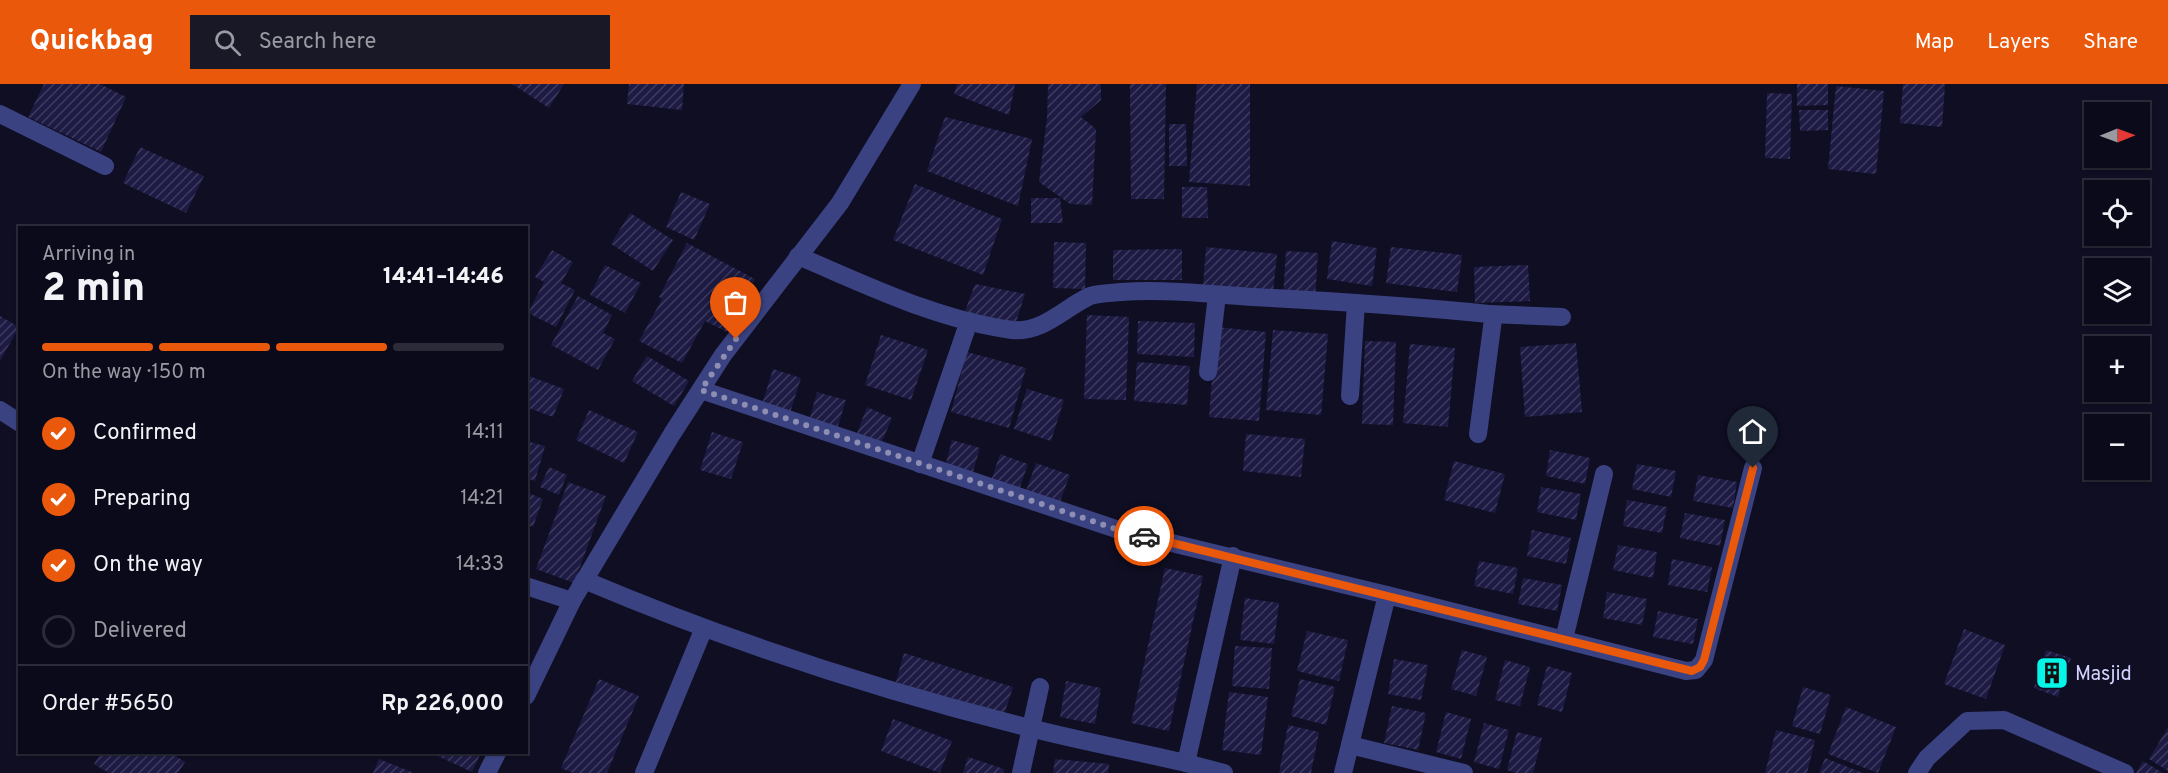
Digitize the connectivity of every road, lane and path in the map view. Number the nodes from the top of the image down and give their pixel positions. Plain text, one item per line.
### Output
1 (912, 84) edge
2 (0, 114) edge
3 (105, 165) dead end
4 (798, 256) junction
5 (1217, 295) junction
6 (1356, 303) junction
7 (1489, 314) junction
8 (1562, 317) dead end
9 (969, 321) junction
10 (1208, 372) dead end
11 (701, 390) junction
12 (1350, 396) dead end
13 (0, 410) edge
14 (18, 422) edge
15 (1478, 434) dead end
16 (920, 464) junction
17 (1753, 468) dead end
18 (1604, 474) dead end
19 (1233, 556) junction
20 (584, 580) junction
21 (528, 587) edge
22 (1387, 595) junction
23 (572, 602) junction
24 (704, 628) junction
25 (1564, 639) junction
26 (1040, 687) dead end
27 (528, 692) edge
28 (1030, 729) junction
29 (1350, 745) junction
30 (496, 754) edge
31 (1186, 763) junction
32 (487, 773) edge
33 (644, 773) edge
34 (1021, 773) edge
35 (1224, 773) edge
36 (1343, 773) edge
37 (1464, 773) edge
38 (1917, 773) edge
39 (2125, 773) edge

1 - 4 street
2 - 3 street
4 - 9 street
4 - 11 street
5 - 6 street
5 - 9 street
5 - 10 street
6 - 7 street
6 - 12 street
7 - 8 street
7 - 15 street
9 - 16 street
11 - 16 street
11 - 20 street
13 - 14 street
16 - 19 street
17 - 25 street
18 - 25 street
19 - 22 street
19 - 31 street
20 - 23 street
20 - 24 street
21 - 23 street
22 - 25 street
22 - 29 street
23 - 27 street
24 - 28 street
24 - 33 street
26 - 28 street
28 - 31 street
28 - 34 street
29 - 36 street
29 - 37 street
30 - 32 street
31 - 35 street
38 - 39 street

